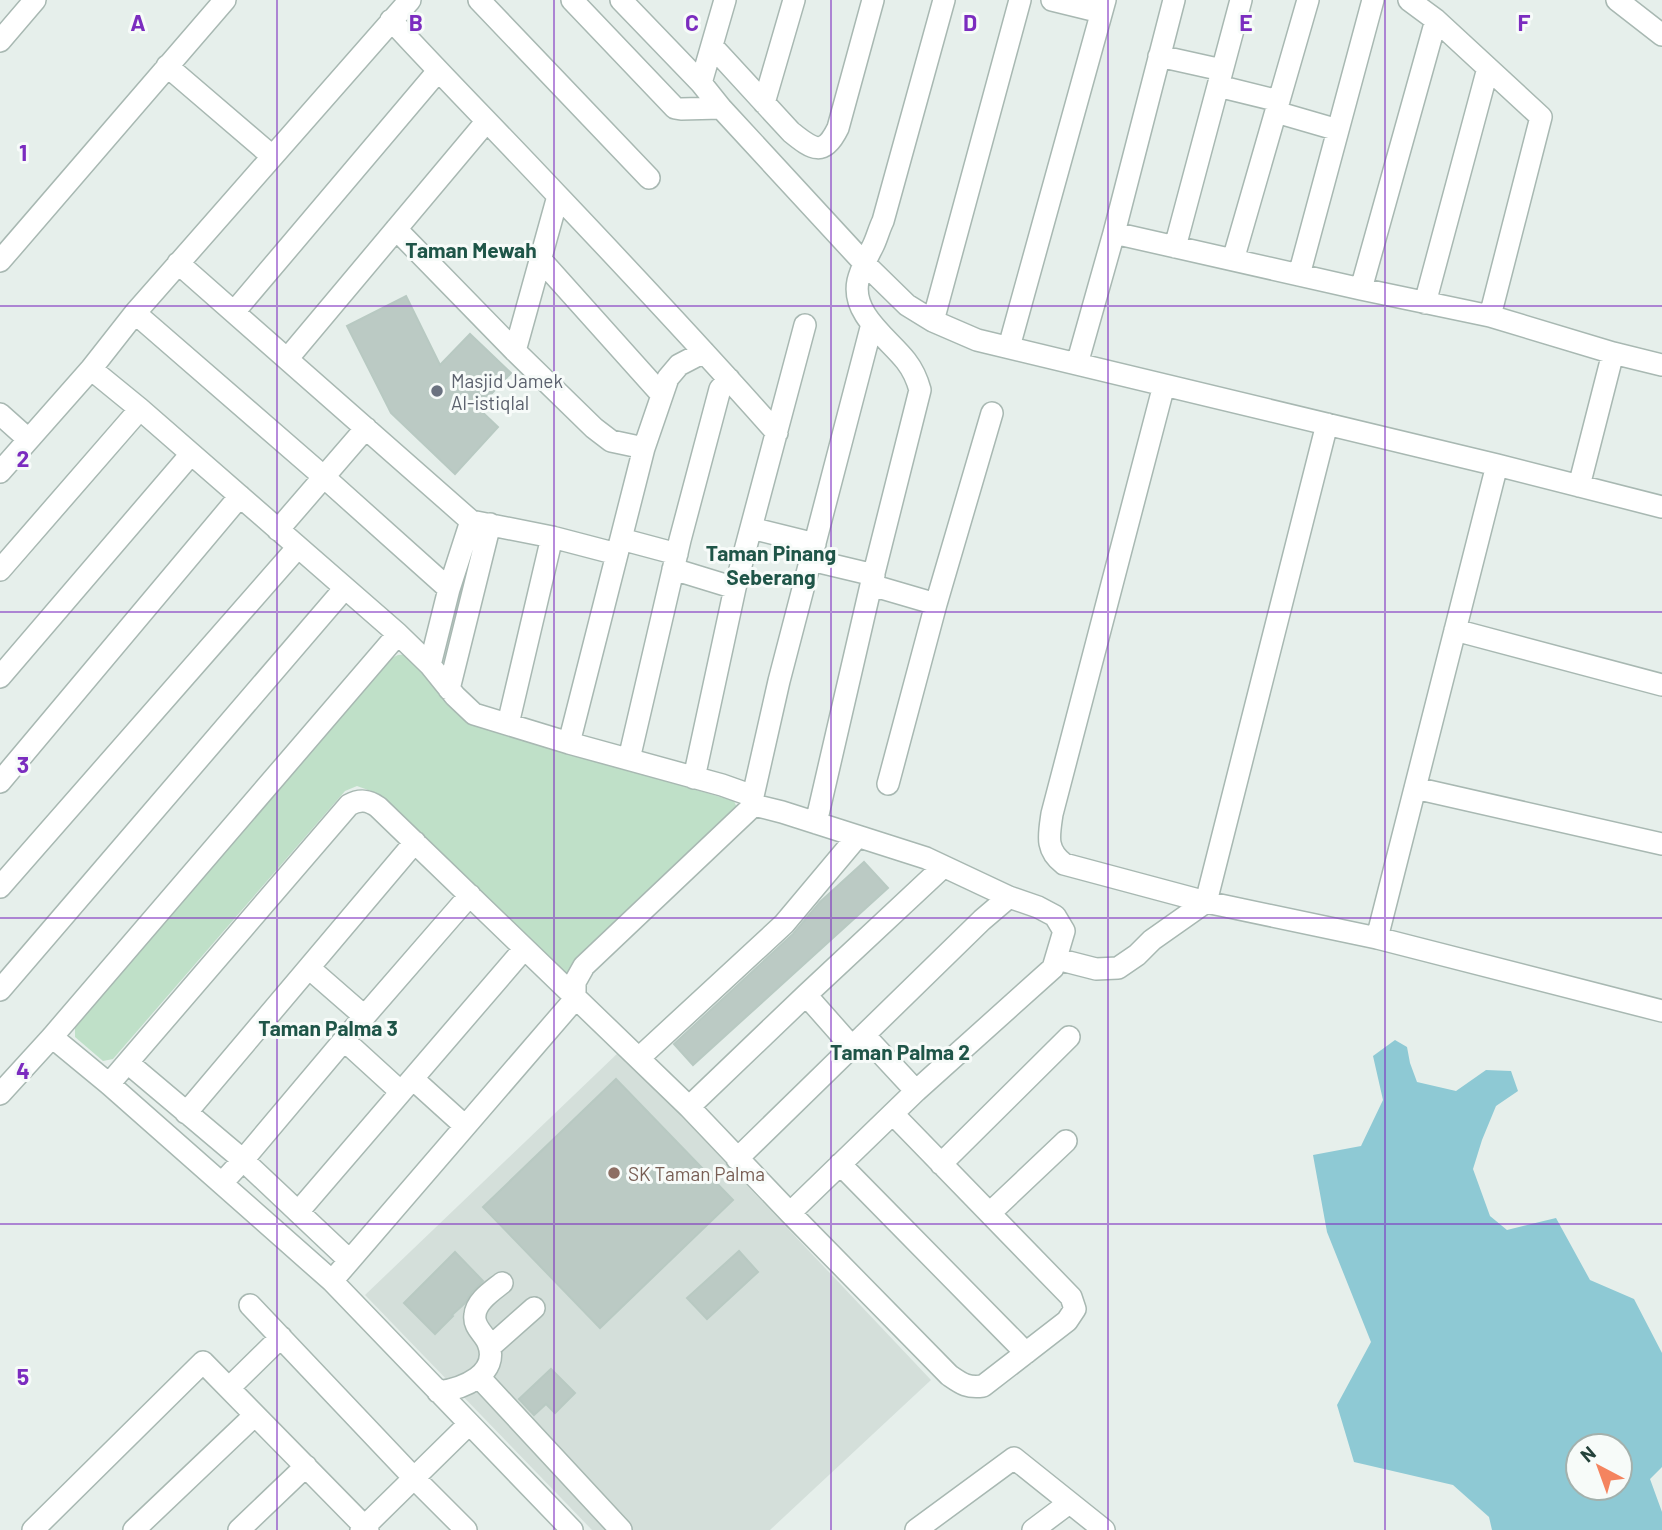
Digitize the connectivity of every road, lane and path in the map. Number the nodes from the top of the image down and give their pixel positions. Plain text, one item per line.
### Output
1 (35, 0) edge
2 (225, 0) edge
3 (410, 0) edge
4 (479, 0) edge
5 (572, 0) edge
6 (725, 0) edge
7 (794, 0) edge
8 (873, 0) edge
9 (944, 0) edge
10 (1020, 0) edge
11 (1052, 0) edge
12 (1174, 0) edge
13 (1241, 0) edge
14 (1308, 0) edge
15 (1373, 0) edge
16 (1409, 0) edge
17 (1617, 0) edge
18 (634, 4) edge
19 (1103, 6) edge
20 (391, 20) junction
21 (1436, 20) junction
22 (1661, 30) edge
23 (0, 41) edge
24 (712, 46) junction
25 (1159, 56) junction
26 (167, 66) junction
27 (1488, 68) junction
28 (438, 72) junction
29 (1220, 78) junction
30 (701, 83) junction
31 (764, 103) junction
32 (1278, 106) junction
33 (721, 108) junction
34 (486, 122) junction
35 (1338, 130) junction
36 (272, 156) junction
37 (649, 178) dead end
38 (558, 196) junction
39 (397, 229) junction
40 (1114, 233) junction
41 (1175, 247) junction
42 (541, 260) junction
43 (1233, 260) junction
44 (0, 261) edge
45 (178, 263) junction
46 (864, 263) junction
47 (1299, 275) junction
48 (1361, 289) junction
49 (1425, 303) junction
50 (234, 312) junction
51 (135, 313) junction
52 (1490, 316) junction
53 (933, 321) junction
54 (872, 324) junction
55 (805, 325) dead end
56 (1009, 347) junction
57 (515, 351) junction
58 (704, 352) junction
59 (1614, 353) junction
60 (288, 358) junction
61 (1077, 364) junction
62 (1662, 365) edge
63 (91, 369) junction
64 (729, 379) junction
65 (1164, 384) junction
66 (662, 395) junction
67 (140, 409) junction
68 (992, 413) dead end
69 (0, 414) edge
70 (1327, 424) junction
71 (366, 428) junction
72 (777, 433) junction
73 (28, 439) junction
74 (644, 448) junction
75 (191, 454) junction
76 (1497, 465) junction
77 (0, 472) edge
78 (324, 477) junction
79 (1579, 486) junction
80 (240, 496) junction
81 (1662, 507) edge
82 (480, 522) junction
83 (751, 528) junction
84 (278, 530) junction
85 (552, 537) junction
86 (619, 546) junction
87 (298, 547) junction
88 (813, 552) junction
89 (675, 561) junction
90 (0, 570) edge
91 (872, 580) junction
92 (345, 588) junction
93 (736, 588) junction
94 (449, 589) junction
95 (936, 604) junction
96 (1455, 630) junction
97 (398, 634) junction
98 (430, 665) junction
99 (0, 677) edge
100 (1662, 685) edge
101 (449, 689) junction
102 (508, 724) junction
103 (569, 743) junction
104 (629, 759) junction
105 (694, 778) junction
106 (0, 782) edge
107 (888, 784) dead end
108 (1415, 788) junction
109 (754, 801) junction
110 (816, 823) junction
111 (857, 837) junction
112 (415, 842) junction
113 (1662, 844) edge
114 (943, 867) junction
115 (0, 887) edge
116 (470, 895) junction
117 (1009, 897) junction
118 (1206, 902) junction
119 (1377, 938) junction
120 (524, 949) junction
121 (1057, 959) junction
122 (309, 968) junction
123 (0, 990) edge
124 (806, 995) junction
125 (575, 999) junction
126 (1662, 1011) edge
127 (364, 1016) junction
128 (52, 1037) junction
129 (1069, 1037) dead end
130 (344, 1040) junction
131 (858, 1041) junction
132 (639, 1058) junction
133 (128, 1063) junction
134 (109, 1084) junction
135 (407, 1085) junction
136 (916, 1091) junction
137 (0, 1094) edge
138 (689, 1107) junction
139 (186, 1113) junction
140 (893, 1114) junction
141 (466, 1126) junction
142 (1066, 1140) dead end
143 (737, 1159) junction
144 (243, 1160) junction
145 (839, 1164) junction
146 (941, 1164) junction
147 (222, 1182) junction
148 (298, 1212) junction
149 (990, 1212) junction
150 (790, 1213) junction
151 (349, 1260) junction
152 (332, 1281) junction
153 (502, 1283) dead end
154 (250, 1305) dead end
155 (534, 1308) dead end
156 (281, 1337) junction
157 (490, 1347) junction
158 (1026, 1353) junction
159 (479, 1377) junction
160 (229, 1388) junction
161 (438, 1392) junction
162 (255, 1415) junction
163 (468, 1424) junction
164 (306, 1466) junction
165 (414, 1478) junction
166 (1069, 1503) junction
167 (364, 1529) edge
168 (33, 1530) edge
169 (134, 1530) edge
170 (239, 1530) edge
171 (466, 1530) edge
172 (572, 1530) edge
173 (621, 1530) edge
174 (916, 1530) edge
175 (1033, 1530) edge
176 (1104, 1530) edge

1 - 23 street
2 - 26 street
3 - 20 street
4 - 37 street
5 - 33 street
6 - 24 street
7 - 31 street
8 - 31 street
9 - 46 street
10 - 53 street
11 - 19 street
12 - 25 street
13 - 29 street
14 - 32 street
15 - 35 street
16 - 21 street
17 - 22 street
18 - 30 street
19 - 56 street
20 - 28 street
20 - 36 street
21 - 27 street
21 - 48 street
24 - 30 street
24 - 31 street
25 - 29 street
25 - 40 street
26 - 36 street
26 - 44 street
27 - 49 street
27 - 52 street
28 - 34 street
28 - 50 street
29 - 32 street
29 - 41 street
30 - 33 street
32 - 35 street
32 - 43 street
33 - 46 street
34 - 38 street
34 - 39 street
35 - 47 street
36 - 45 street
38 - 42 street
38 - 58 street
39 - 57 street
39 - 60 street
40 - 41 street
40 - 61 street
41 - 43 street
42 - 57 street
42 - 66 street
43 - 47 street
45 - 50 street
45 - 51 street
46 - 53 street
46 - 54 street
47 - 48 street
48 - 49 street
49 - 52 street
50 - 60 street
51 - 63 street
51 - 78 street
52 - 59 street
53 - 56 street
54 - 88 street
54 - 91 street
55 - 72 street
56 - 61 street
57 - 74 street
58 - 64 street
58 - 66 street
59 - 62 street
59 - 79 street
60 - 71 street
61 - 65 street
63 - 67 street
63 - 73 street
64 - 72 street
64 - 89 street
65 - 70 street
65 - 118 street
66 - 74 street
67 - 75 street
67 - 90 street
68 - 95 street
69 - 73 street
70 - 76 street
70 - 118 street
71 - 78 street
71 - 82 street
72 - 83 street
73 - 77 street
74 - 86 street
75 - 80 street
75 - 99 street
76 - 79 street
76 - 96 street
78 - 84 street
78 - 94 street
79 - 81 street
80 - 84 street
80 - 106 street
82 - 85 street
82 - 94 street
82 - 101 street
83 - 88 street
83 - 93 street
84 - 87 street
85 - 86 street
85 - 102 street
86 - 89 street
86 - 103 street
87 - 92 street
87 - 115 street
88 - 91 street
88 - 109 street
89 - 93 street
89 - 104 street
91 - 95 street
91 - 110 street
92 - 97 street
92 - 123 street
93 - 105 street
94 - 98 street
95 - 107 street
96 - 100 street
96 - 108 street
97 - 98 street
97 - 128 street
98 - 101 street
101 - 102 street
102 - 103 street
103 - 104 street
104 - 105 street
105 - 109 street
108 - 113 street
108 - 119 street
109 - 110 street
109 - 125 street
110 - 111 street
111 - 114 street
111 - 132 street
112 - 116 street
112 - 122 street
112 - 133 street
114 - 117 street
114 - 124 street
116 - 120 street
116 - 127 street
117 - 121 street
117 - 131 street
118 - 119 street
118 - 121 street
119 - 126 street
120 - 125 street
120 - 135 street
121 - 136 street
122 - 127 street
122 - 139 street
124 - 131 street
124 - 138 street
125 - 132 street
125 - 141 street
127 - 130 street
128 - 134 street
128 - 137 street
129 - 146 street
130 - 135 street
130 - 144 street
131 - 136 street
131 - 143 street
132 - 138 street
133 - 134 street
133 - 139 street
134 - 147 street
135 - 141 street
135 - 148 street
136 - 140 street
138 - 143 street
139 - 144 street
140 - 145 street
140 - 146 street
141 - 151 street
142 - 149 street
143 - 150 street
144 - 147 street
144 - 148 street
145 - 150 street
145 - 158 street
146 - 149 street
147 - 152 street
148 - 151 street
149 - 158 street
150 - 158 street
151 - 152 street
152 - 161 street
153 - 157 street
154 - 156 street
155 - 157 street
156 - 160 street
156 - 165 street
157 - 159 street
159 - 161 street
159 - 173 street
160 - 162 street
160 - 168 street
161 - 163 street
162 - 164 street
162 - 169 street
163 - 165 street
163 - 172 street
164 - 167 street
164 - 170 street
165 - 167 street
165 - 171 street
166 - 174 street
166 - 175 street
166 - 176 street

